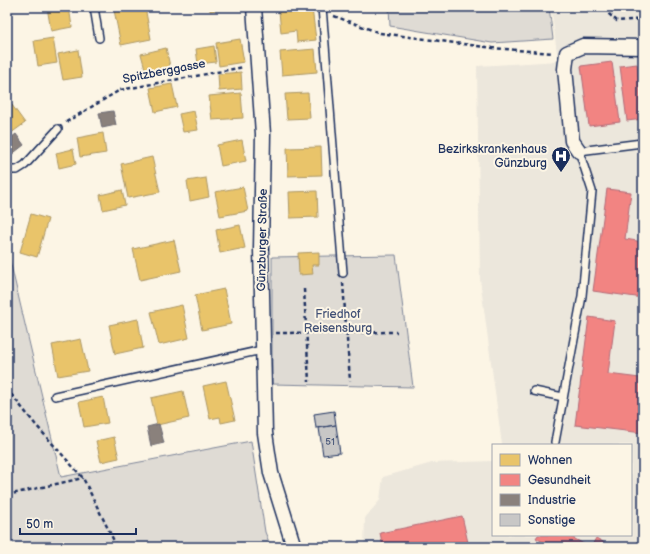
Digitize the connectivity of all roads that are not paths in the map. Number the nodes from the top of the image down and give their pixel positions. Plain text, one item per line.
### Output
1 (94, 7) edge
2 (254, 7) edge
3 (322, 8) edge
4 (99, 38) dead end
5 (643, 47) edge
6 (58, 129) road end
7 (642, 143) edge
8 (578, 152) junction
9 (7, 168) edge
10 (343, 273) road end
11 (262, 350) junction
12 (534, 391) dead end
13 (56, 396) dead end
14 (563, 397) junction
15 (555, 442) dead end
16 (294, 547) edge

1 - 4 lane
2 - 11 street, Günzburger Straße
3 - 10 lane
5 - 8 street
6 - 9 lane
7 - 8 lane
8 - 14 lane
11 - 13 lane
11 - 16 street, Günzburger Straße
12 - 14 lane
14 - 15 lane

